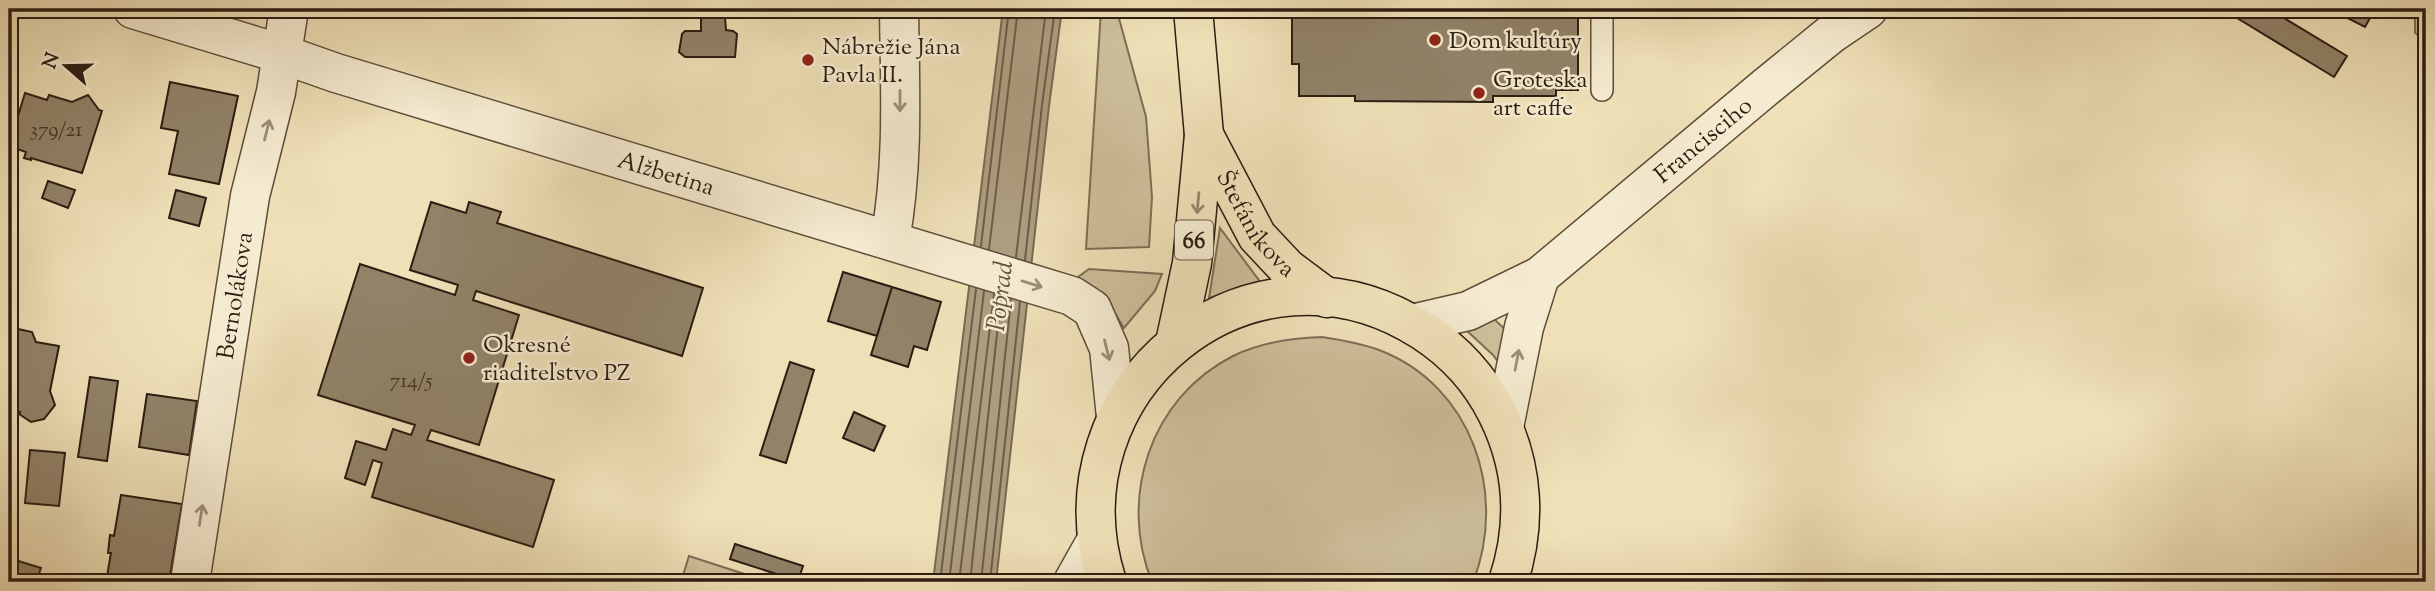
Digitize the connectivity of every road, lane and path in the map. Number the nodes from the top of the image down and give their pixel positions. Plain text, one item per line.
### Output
1 (133, 9) edge
2 (289, 9) edge
3 (900, 9) edge
4 (1193, 9) edge
5 (1602, 9) edge
6 (1868, 9) edge
7 (1835, 21) edge
8 (282, 54) junction
9 (1602, 90) dead end
10 (1204, 135) junction
11 (890, 240) junction
12 (1540, 276) junction
13 (1327, 298) junction
14 (1412, 324) junction
15 (1175, 343) junction
16 (1116, 416) junction
17 (1504, 427) junction
18 (1096, 541) junction
19 (1515, 574) edge
20 (190, 582) edge
21 (1073, 582) edge
22 (1107, 582) edge

1 - 8 street, Alžbetina
2 - 8 street, Bernolákova
3 -> 11 street
4 - 10 main road, Štefánikova / 66
5 - 9 lane
6 - 7 street, Francisciho
7 - 12 street, Francisciho
8 - 11 street, Alžbetina
20 -> 8 street, Bernolákova
10 - 13 main road, Štefánikova / 66
10 -> 15 main road, Štefánikova / 66
11 -> 16 street, Alžbetina
12 - 14 street, Francisciho
17 -> 12 street
13 - 14 main road, 66
13 - 15 main road, 66
14 - 17 main road, 66
15 - 16 main road, 66
16 - 18 main road, 66
17 - 19 main road, 66
18 - 21 street
18 - 22 main road, 66

